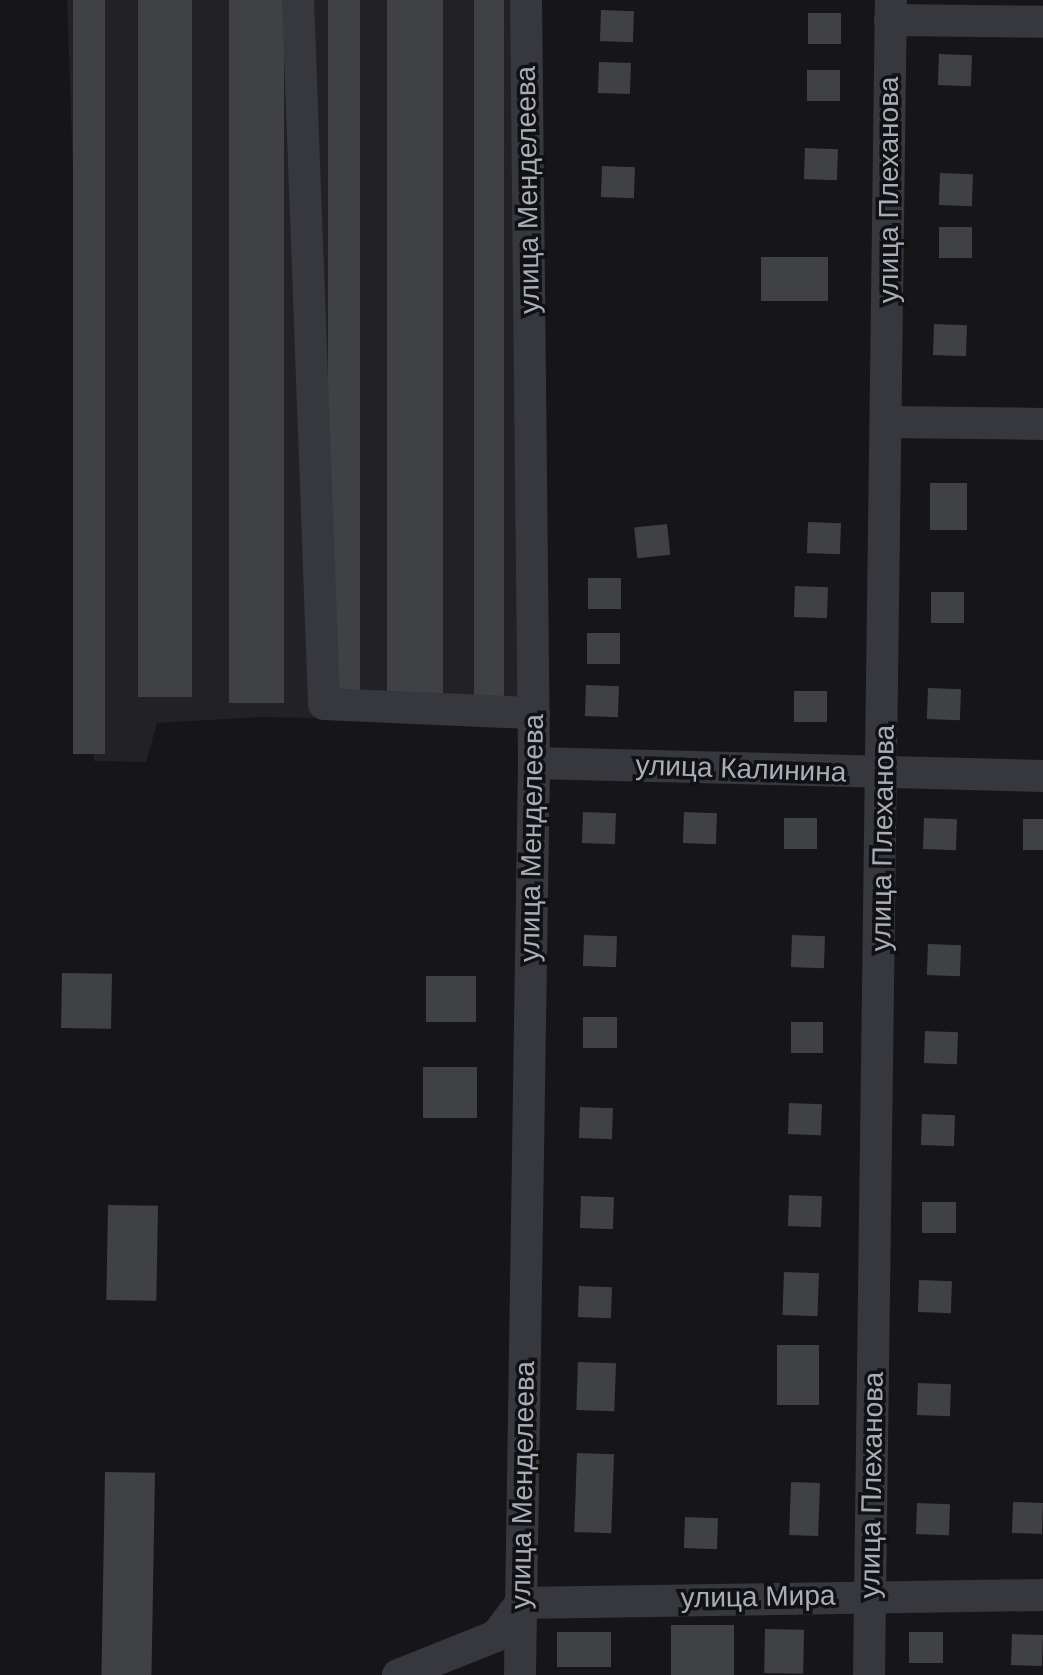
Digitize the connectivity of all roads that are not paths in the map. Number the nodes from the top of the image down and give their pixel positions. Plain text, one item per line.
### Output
1 (298, 0) edge
2 (526, 0) edge
3 (890, 10) edge
4 (1043, 22) edge
5 (887, 422) junction
6 (1043, 424) edge
7 (534, 713) junction
8 (534, 763) junction
9 (884, 773) junction
10 (1043, 776) edge
11 (870, 1594) junction
12 (1043, 1595) edge
13 (521, 1603) junction
14 (398, 1675) edge
15 (520, 1675) edge
16 (869, 1675) edge

1 - 7 street
2 - 7 street, улица Менделеева
3 - 4 street
3 - 5 street, улица Плеханова
5 - 6 street
5 - 9 street, улица Плеханова
7 - 8 street, улица Менделеева
8 - 9 street, улица Калинина
8 - 13 street, улица Менделеева
9 - 10 street, улица Калинина
9 - 11 street, улица Плеханова
11 - 12 street, улица Мира
11 - 13 street, улица Мира
11 - 16 street, улица Плеханова
13 - 14 street
13 - 15 street, улица Менделеева

